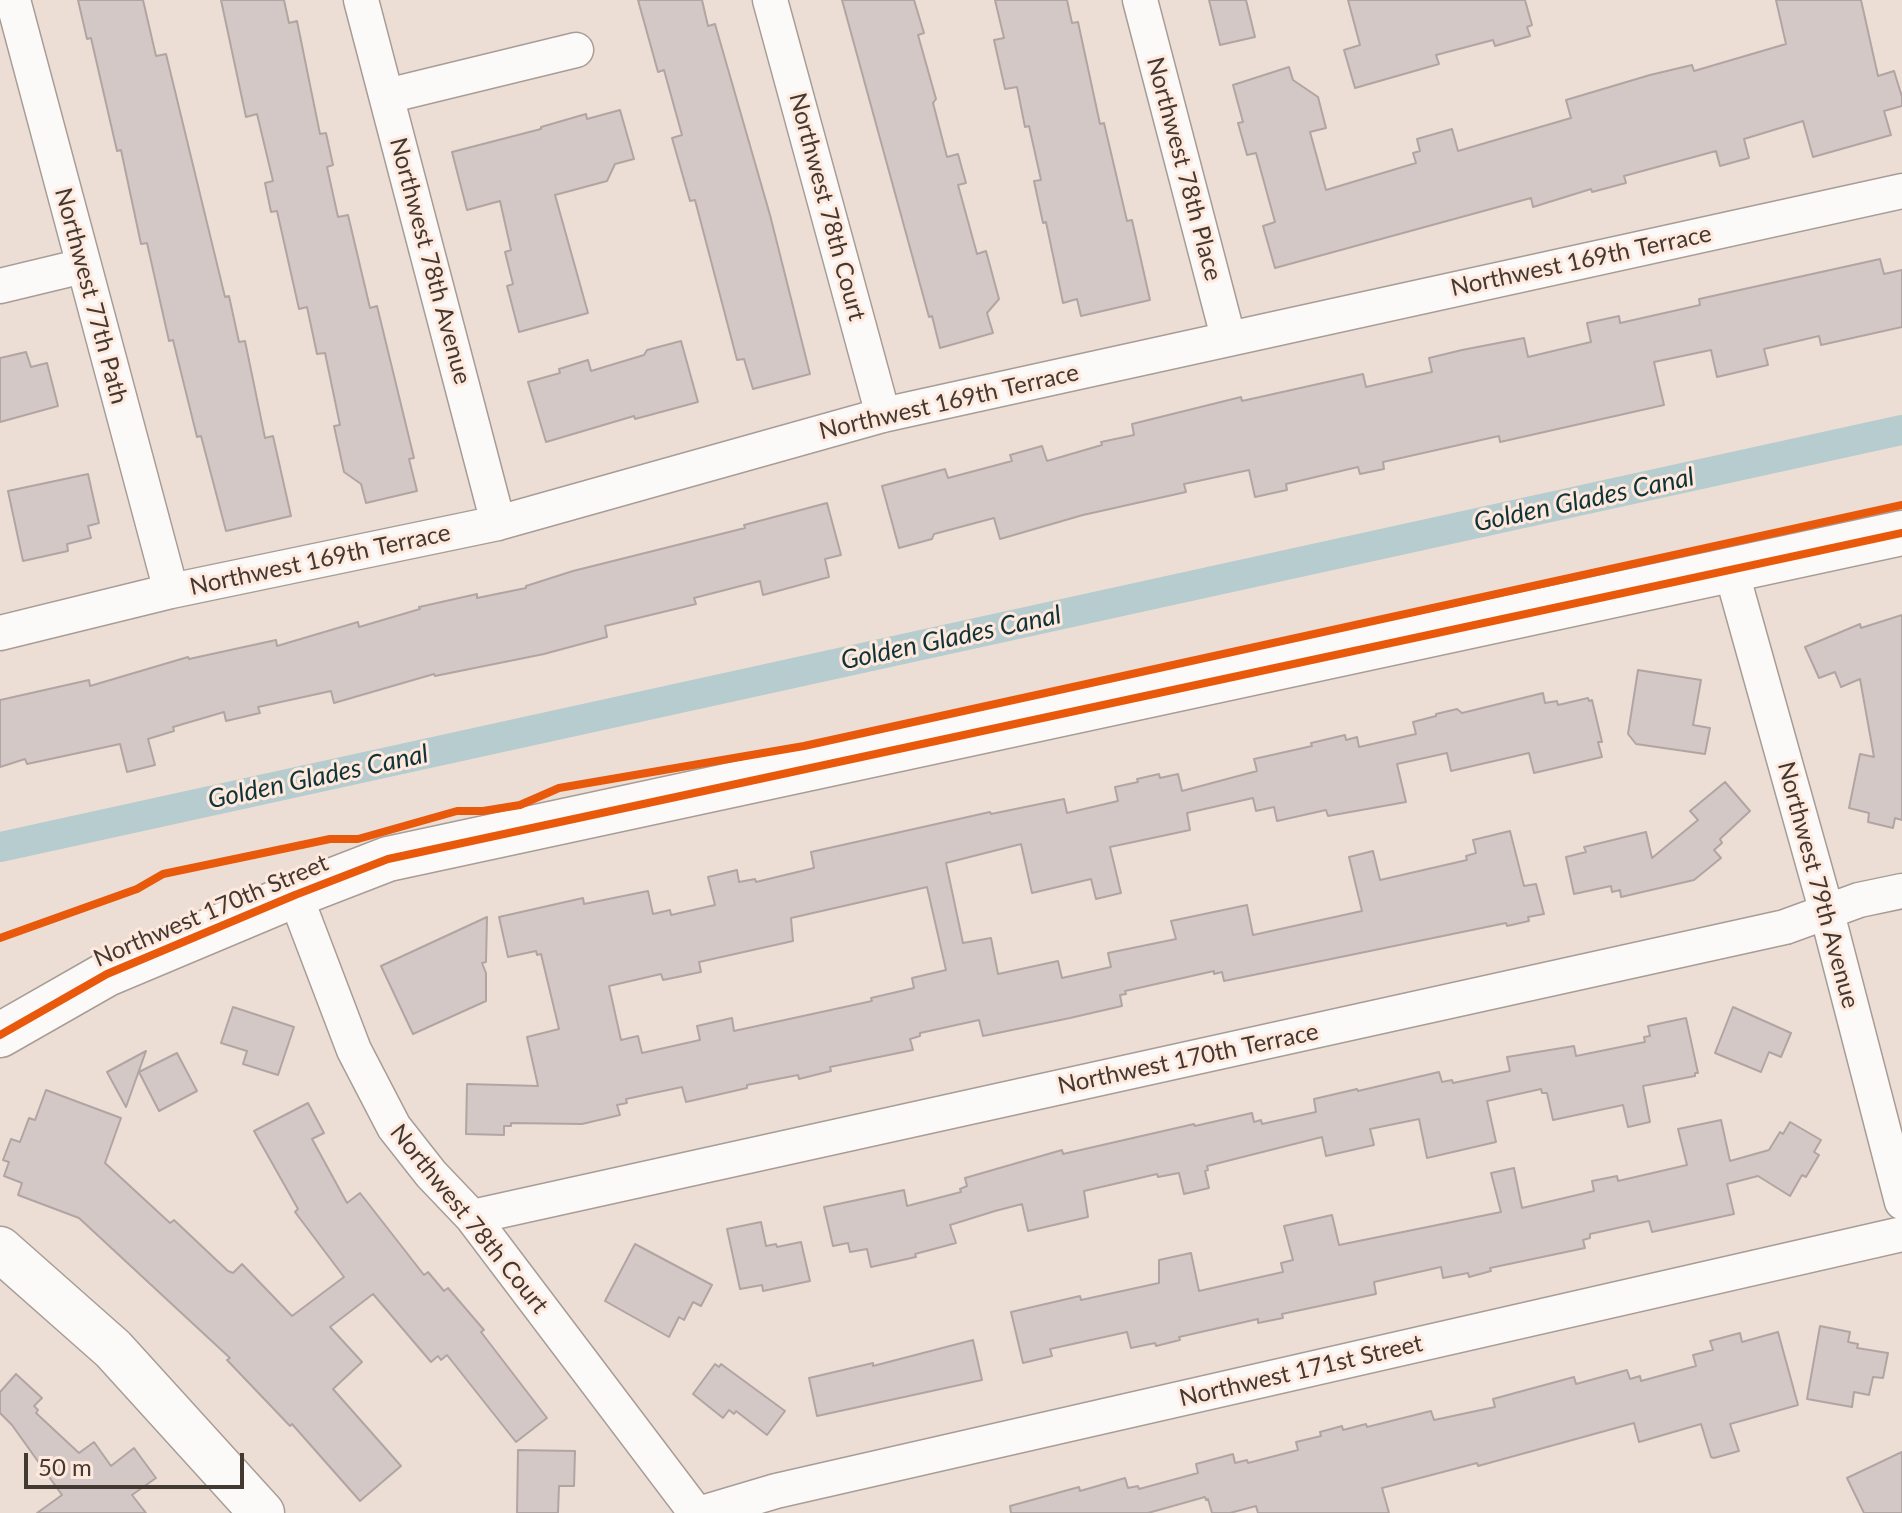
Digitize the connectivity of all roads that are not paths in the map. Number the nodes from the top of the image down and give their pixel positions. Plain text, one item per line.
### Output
1 (13, 0) edge
2 (361, 0) edge
3 (770, 0) edge
4 (1140, 0) edge
5 (576, 50) dead end
6 (387, 96) junction
7 (1902, 191) edge
8 (83, 266) junction
9 (0, 286) edge
10 (1228, 337) junction
11 (883, 415) junction
12 (498, 523) junction
13 (1902, 533) edge
14 (1731, 570) junction
15 (171, 591) junction
16 (0, 633) edge
17 (1902, 891) edge
18 (295, 895) junction
19 (1827, 913) junction
20 (0, 1035) edge
21 (1902, 1202) edge
22 (472, 1217) junction
23 (1902, 1234) edge
24 (0, 1249) edge
25 (262, 1513) edge
26 (696, 1513) edge
27 (702, 1513) edge

1 - 8 street, Northwest 77th Path
2 - 6 street, Northwest 78th Avenue
3 - 11 street, Northwest 78th Court
4 - 10 street, Northwest 78th Place
5 - 6 street
6 - 12 street, Northwest 78th Avenue
7 - 10 street, Northwest 169th Terrace
8 - 9 street
8 - 15 street, Northwest 77th Path
10 - 11 street, Northwest 169th Terrace
11 - 12 street, Northwest 169th Terrace
12 - 15 street, Northwest 169th Terrace
13 - 14 street, Northwest 170th Street
14 - 18 street, Northwest 170th Street
14 - 19 street, Northwest 79th Avenue
15 - 16 street, Northwest 169th Terrace
17 - 19 street, Northwest 170th Terrace
18 - 20 street, Northwest 170th Street
18 - 22 street, Northwest 78th Court
19 - 21 street, Northwest 79th Avenue
19 - 22 street, Northwest 170th Terrace
22 - 26 street, Northwest 78th Court
23 - 27 street, Northwest 171st Street
24 - 25 street

